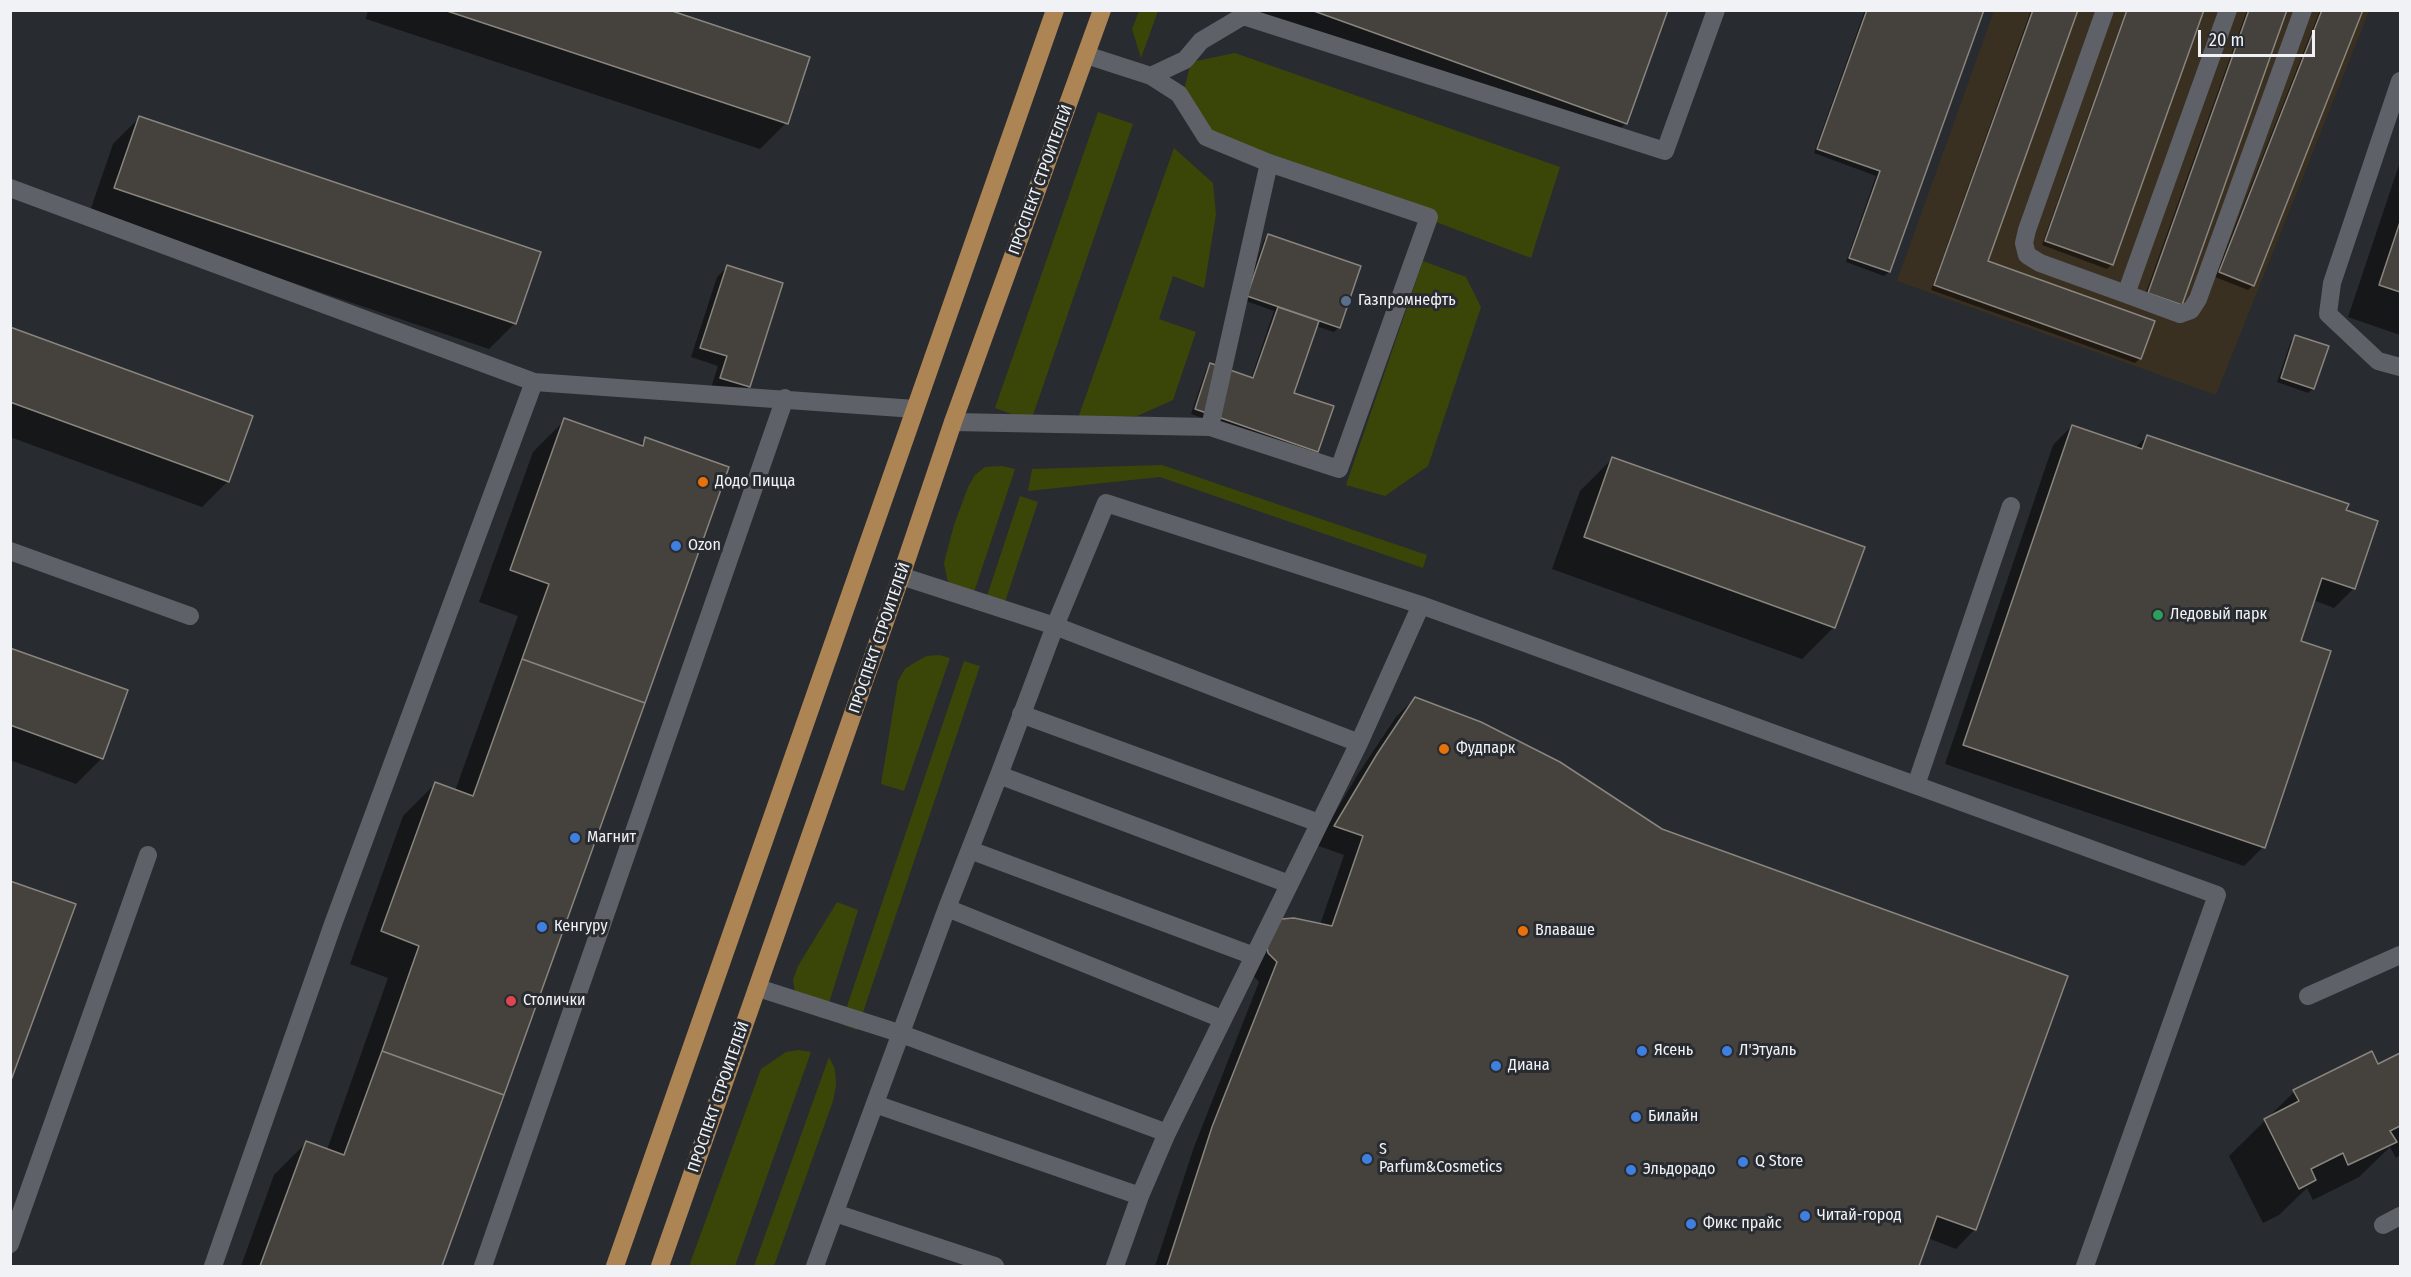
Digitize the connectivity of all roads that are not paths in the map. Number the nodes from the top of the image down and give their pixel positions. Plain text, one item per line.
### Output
1 (1055, 10) edge
2 (1102, 10) edge
3 (1716, 10) edge
4 (2105, 10) edge
5 (2228, 10) edge
6 (2303, 10) edge
7 (1244, 13) edge
8 (1086, 55) junction
9 (1151, 76) junction
10 (2400, 81) edge
11 (1269, 163) junction
12 (10, 188) edge
13 (2126, 294) junction
14 (2400, 367) edge
15 (534, 382) junction
16 (785, 398) junction
17 (915, 409) junction
18 (953, 422) junction
19 (1210, 427) junction
20 (2011, 506) dead end
21 (10, 551) edge
22 (901, 576) junction
23 (1420, 605) junction
24 (190, 616) dead end
25 (1054, 626) junction
26 (1021, 714) junction
27 (1359, 742) junction
28 (999, 775) junction
29 (1916, 785) junction
30 (1320, 824) junction
31 (970, 850) junction
32 (148, 855) dead end
33 (1289, 884) junction
34 (946, 908) junction
35 (2400, 955) edge
36 (1254, 956) junction
37 (758, 988) junction
38 (2308, 996) dead end
39 (1222, 1019) junction
40 (899, 1033) junction
41 (875, 1104) junction
42 (1167, 1133) junction
43 (1140, 1196) junction
44 (835, 1213) junction
45 (2400, 1216) edge
46 (2383, 1225) dead end
47 (10, 1244) edge
48 (213, 1266) edge
49 (483, 1266) edge
50 (615, 1266) edge
51 (660, 1266) edge
52 (815, 1266) edge
53 (994, 1266) edge
54 (1115, 1266) edge
55 (2085, 1266) edge

1 - 17 main road
2 - 8 main road, ПРОСПЕКТ СТРОИТЕЛЕЙ
3 - 7 street
4 - 13 street
5 - 13 street
6 - 13 street
7 - 9 street
8 - 9 street
8 - 18 main road, ПРОСПЕКТ СТРОИТЕЛЕЙ
9 - 11 street
10 - 14 street
11 - 19 street
11 - 19 street
12 - 15 street
15 - 16 street
15 - 48 street
16 - 17 street
16 - 49 street
17 - 50 main road
18 - 19 street
18 - 22 main road, ПРОСПЕКТ СТРОИТЕЛЕЙ
20 - 29 street
21 - 24 street
22 - 25 street
22 - 37 main road, ПРОСПЕКТ СТРОИТЕЛЕЙ
23 - 25 street
23 - 27 street
23 - 29 street
25 - 26 street
25 - 27 street
26 - 28 street
26 - 30 street
27 - 30 street
28 - 31 street
28 - 33 street
29 - 55 street
30 - 33 street
31 - 34 street
31 - 36 street
32 - 47 street
33 - 36 street
34 - 39 street
34 - 40 street
35 - 38 street
36 - 39 street
37 - 40 street
37 - 51 main road, ПРОСПЕКТ СТРОИТЕЛЕЙ
39 - 42 street
40 - 41 street
40 - 42 street
41 - 43 street
41 - 44 street
42 - 43 street
43 - 54 street
44 - 52 street
44 - 53 street
45 - 46 street

